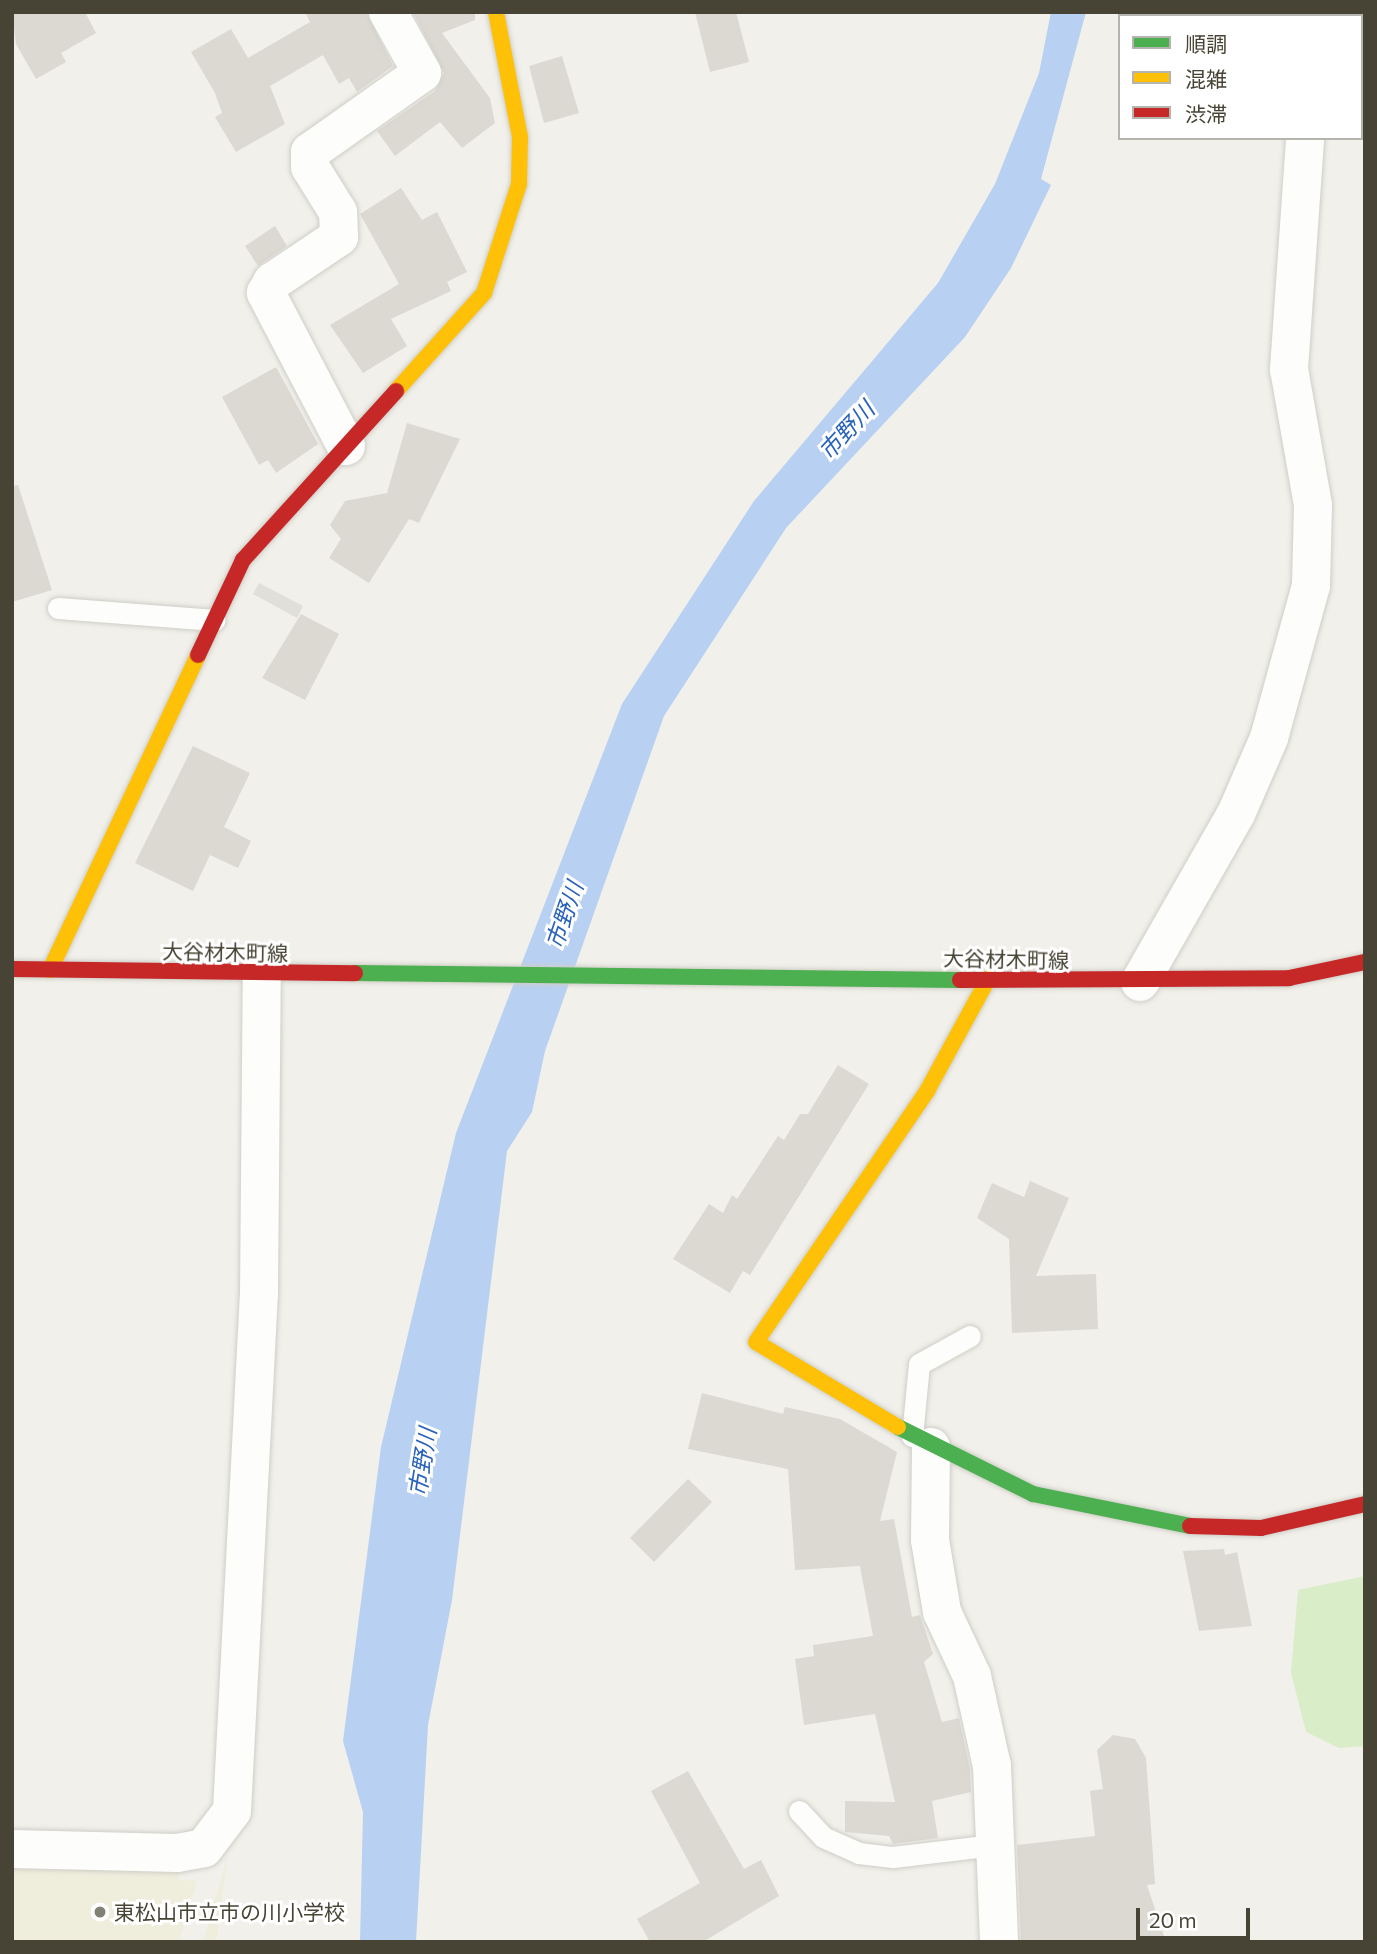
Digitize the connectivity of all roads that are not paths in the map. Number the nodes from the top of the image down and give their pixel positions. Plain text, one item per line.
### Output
1 (388, 12) edge
2 (496, 12) edge
3 (1305, 140) edge
4 (346, 446) junction
5 (58, 608) dead end
6 (215, 620) junction
7 (1365, 962) edge
8 (12, 969) edge
9 (50, 970) junction
10 (262, 974) junction
11 (988, 979) junction
12 (1140, 982) junction
13 (970, 1336) dead end
14 (921, 1441) junction
15 (1365, 1504) edge
16 (799, 1811) dead end
17 (993, 1845) junction
18 (12, 1849) edge
19 (999, 1942) edge

1 - 4 street
2 - 4 street
3 - 12 street
4 - 6 street
5 - 6 lane
6 - 9 street
7 - 12 street, 大谷材木町線
8 - 9 street, 大谷材木町線
9 - 10 street, 大谷材木町線
10 - 11 street, 大谷材木町線
10 - 18 street
11 - 12 street, 大谷材木町線
11 - 14 street
13 - 14 lane
14 - 15 street
14 - 17 street
16 - 17 lane
17 - 19 street

